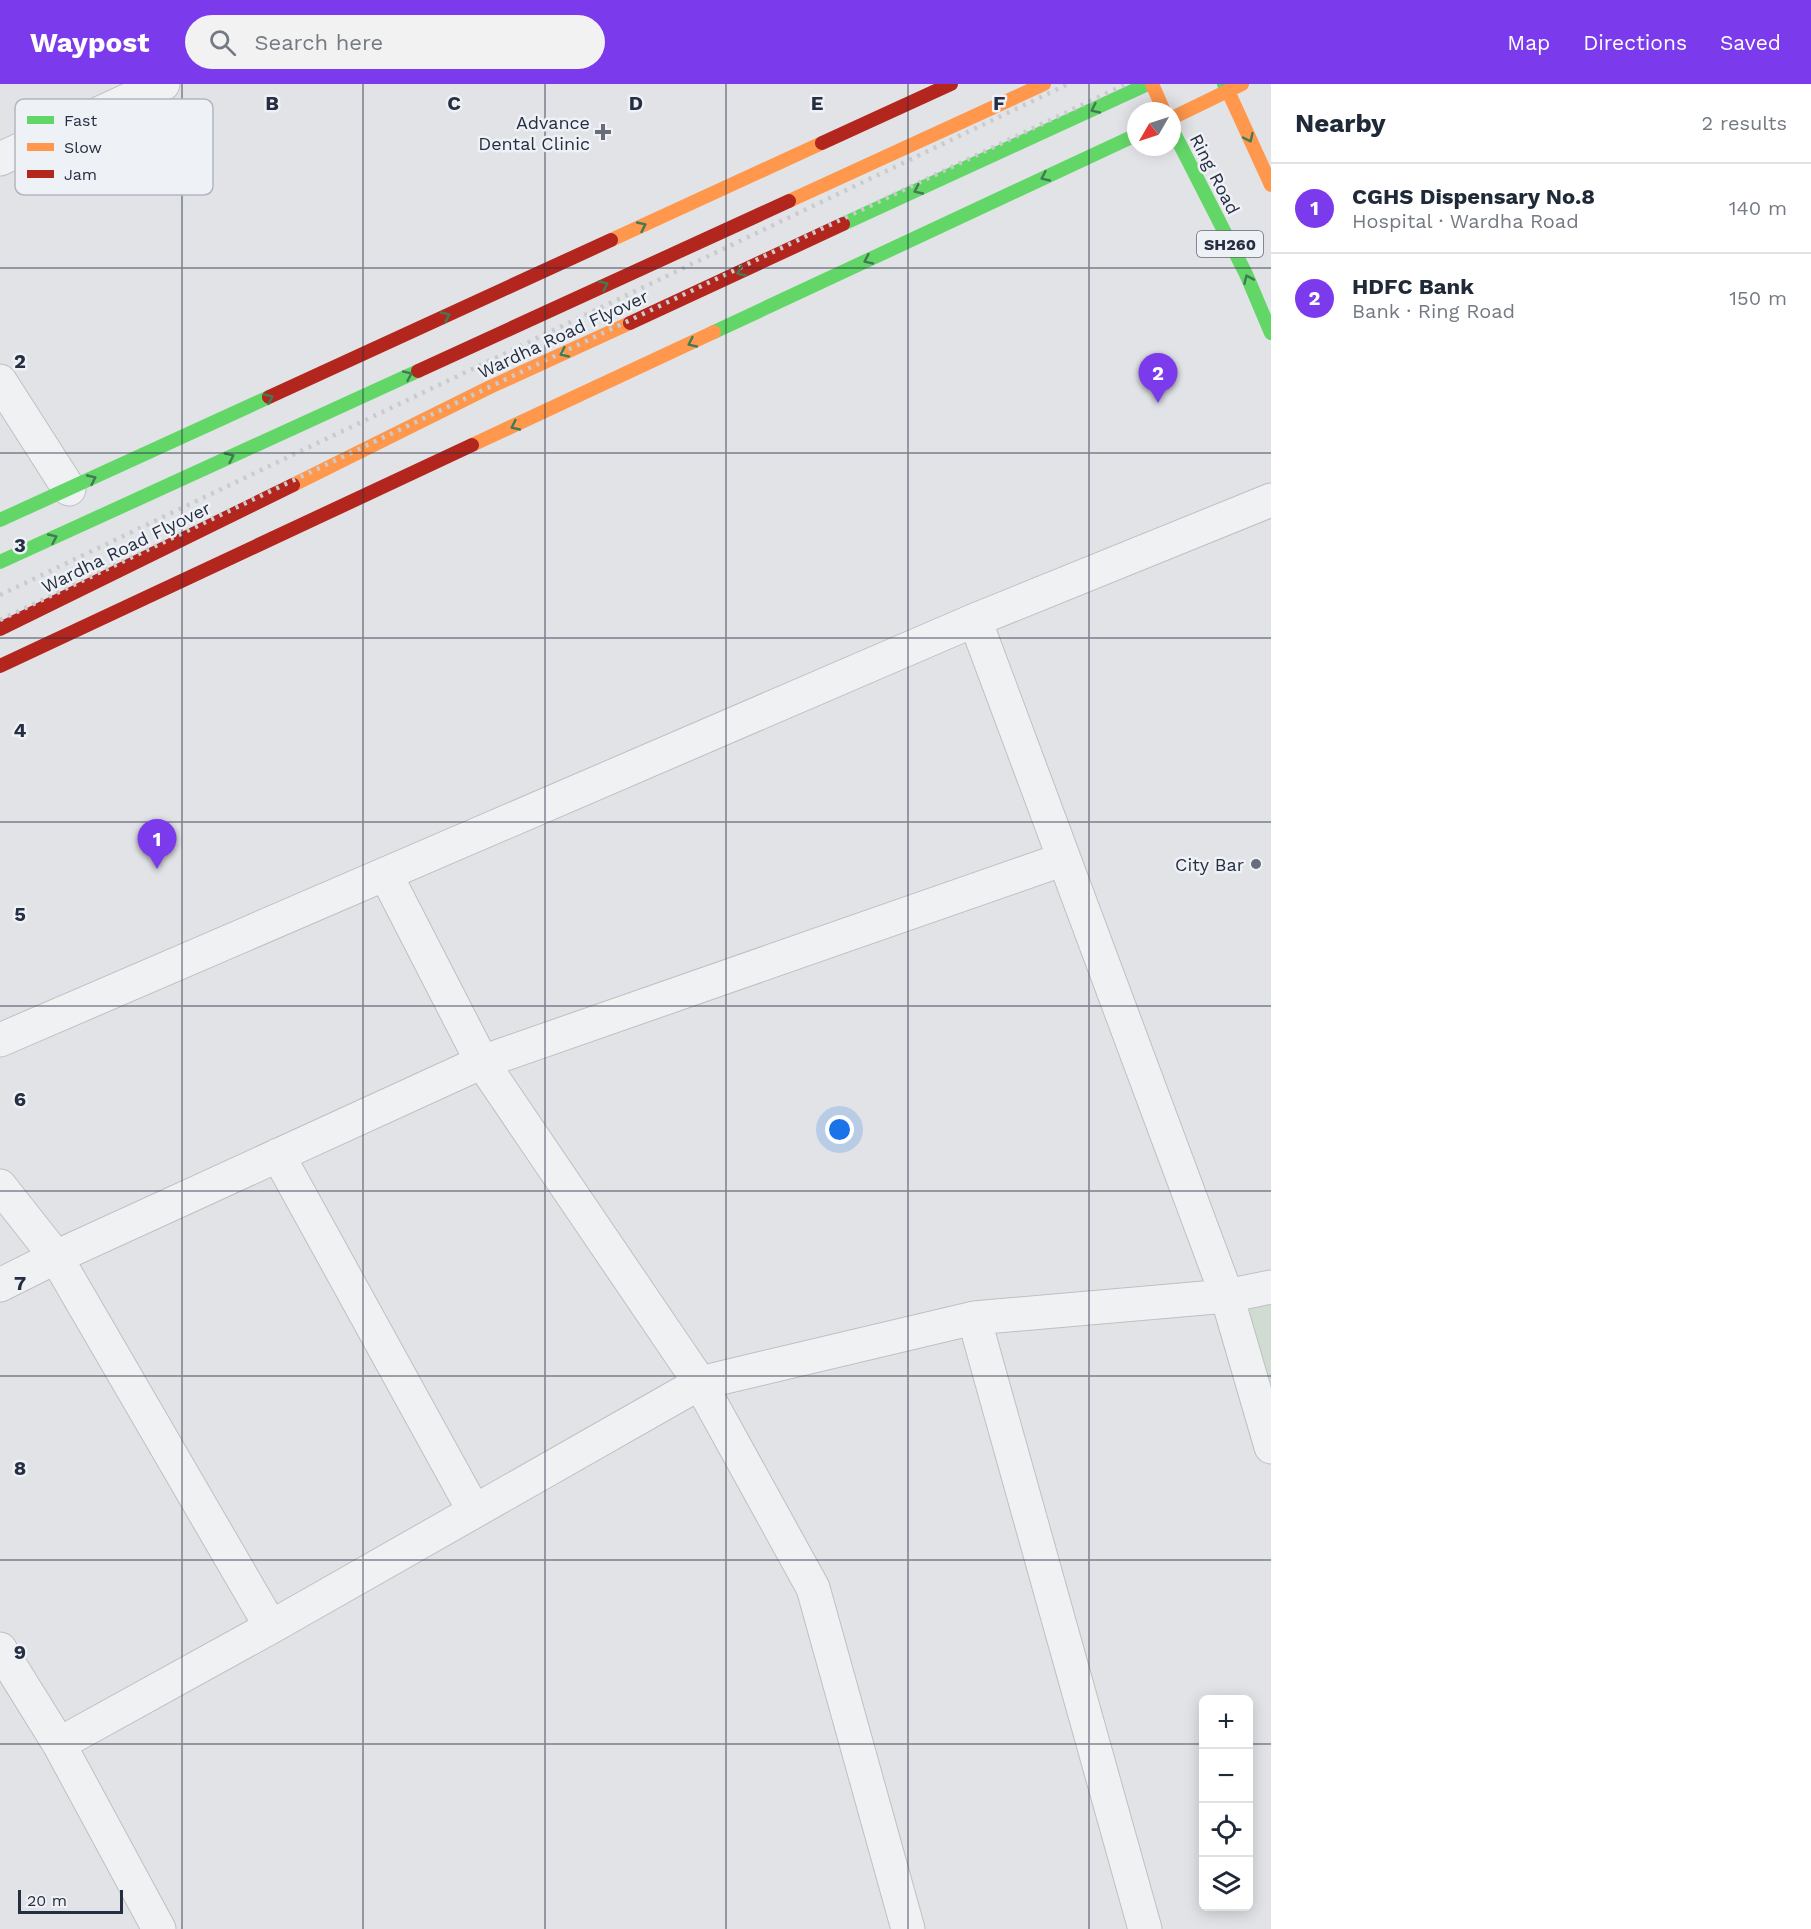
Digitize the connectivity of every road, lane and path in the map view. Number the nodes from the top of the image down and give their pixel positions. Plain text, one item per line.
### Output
1 (163, 84) edge
2 (951, 84) edge
3 (1044, 84) edge
4 (1150, 84) edge
5 (1242, 84) edge
6 (1226, 87) edge
7 (130, 99) edge
8 (1159, 102) edge
9 (1181, 113) edge
10 (1127, 139) edge
11 (1181, 147) edge
12 (15, 152) edge
13 (0, 159) edge
14 (1271, 185) edge
15 (1271, 333) edge
16 (0, 381) edge
17 (69, 489) junction
18 (1271, 500) edge
19 (0, 520) edge
20 (0, 562) edge
21 (975, 620) junction
22 (0, 629) edge
23 (0, 666) edge
24 (1064, 859) junction
25 (386, 875) junction
26 (0, 1040) edge
27 (482, 1062) junction
28 (278, 1155) junction
29 (0, 1186) edge
30 (56, 1257) junction
31 (0, 1285) edge
32 (1271, 1287) edge
33 (1227, 1296) junction
34 (974, 1318) junction
35 (700, 1383) junction
36 (1271, 1447) edge
37 (474, 1511) junction
38 (271, 1627) junction
39 (0, 1649) edge
40 (58, 1744) junction
41 (159, 1929) edge
42 (908, 1929) edge
43 (1145, 1929) edge

1 - 7 street
17 -> 2 main road
20 -> 3 main road, Wardha Road Flyover
4 - 8 main road
4 -> 22 main road, Wardha Road Flyover
5 - 6 main road
6 - 9 main road
6 -> 14 main road
10 -> 23 main road
15 -> 11 main road, Ring Road / SH260
12 - 13 street
16 - 17 street
17 - 19 main road
18 - 21 street
21 - 24 street
21 - 25 street
24 - 27 street
24 - 33 street
25 - 26 street
25 - 27 street
27 - 28 street
27 - 35 street
28 - 30 street
28 - 37 street
29 - 30 street
30 - 31 street
30 - 38 street
32 - 33 street
33 - 34 street
33 - 36 street
34 - 35 street
34 - 43 street
35 - 37 street
35 - 42 street
37 - 38 street
38 - 40 street
39 - 40 street
40 - 41 street

